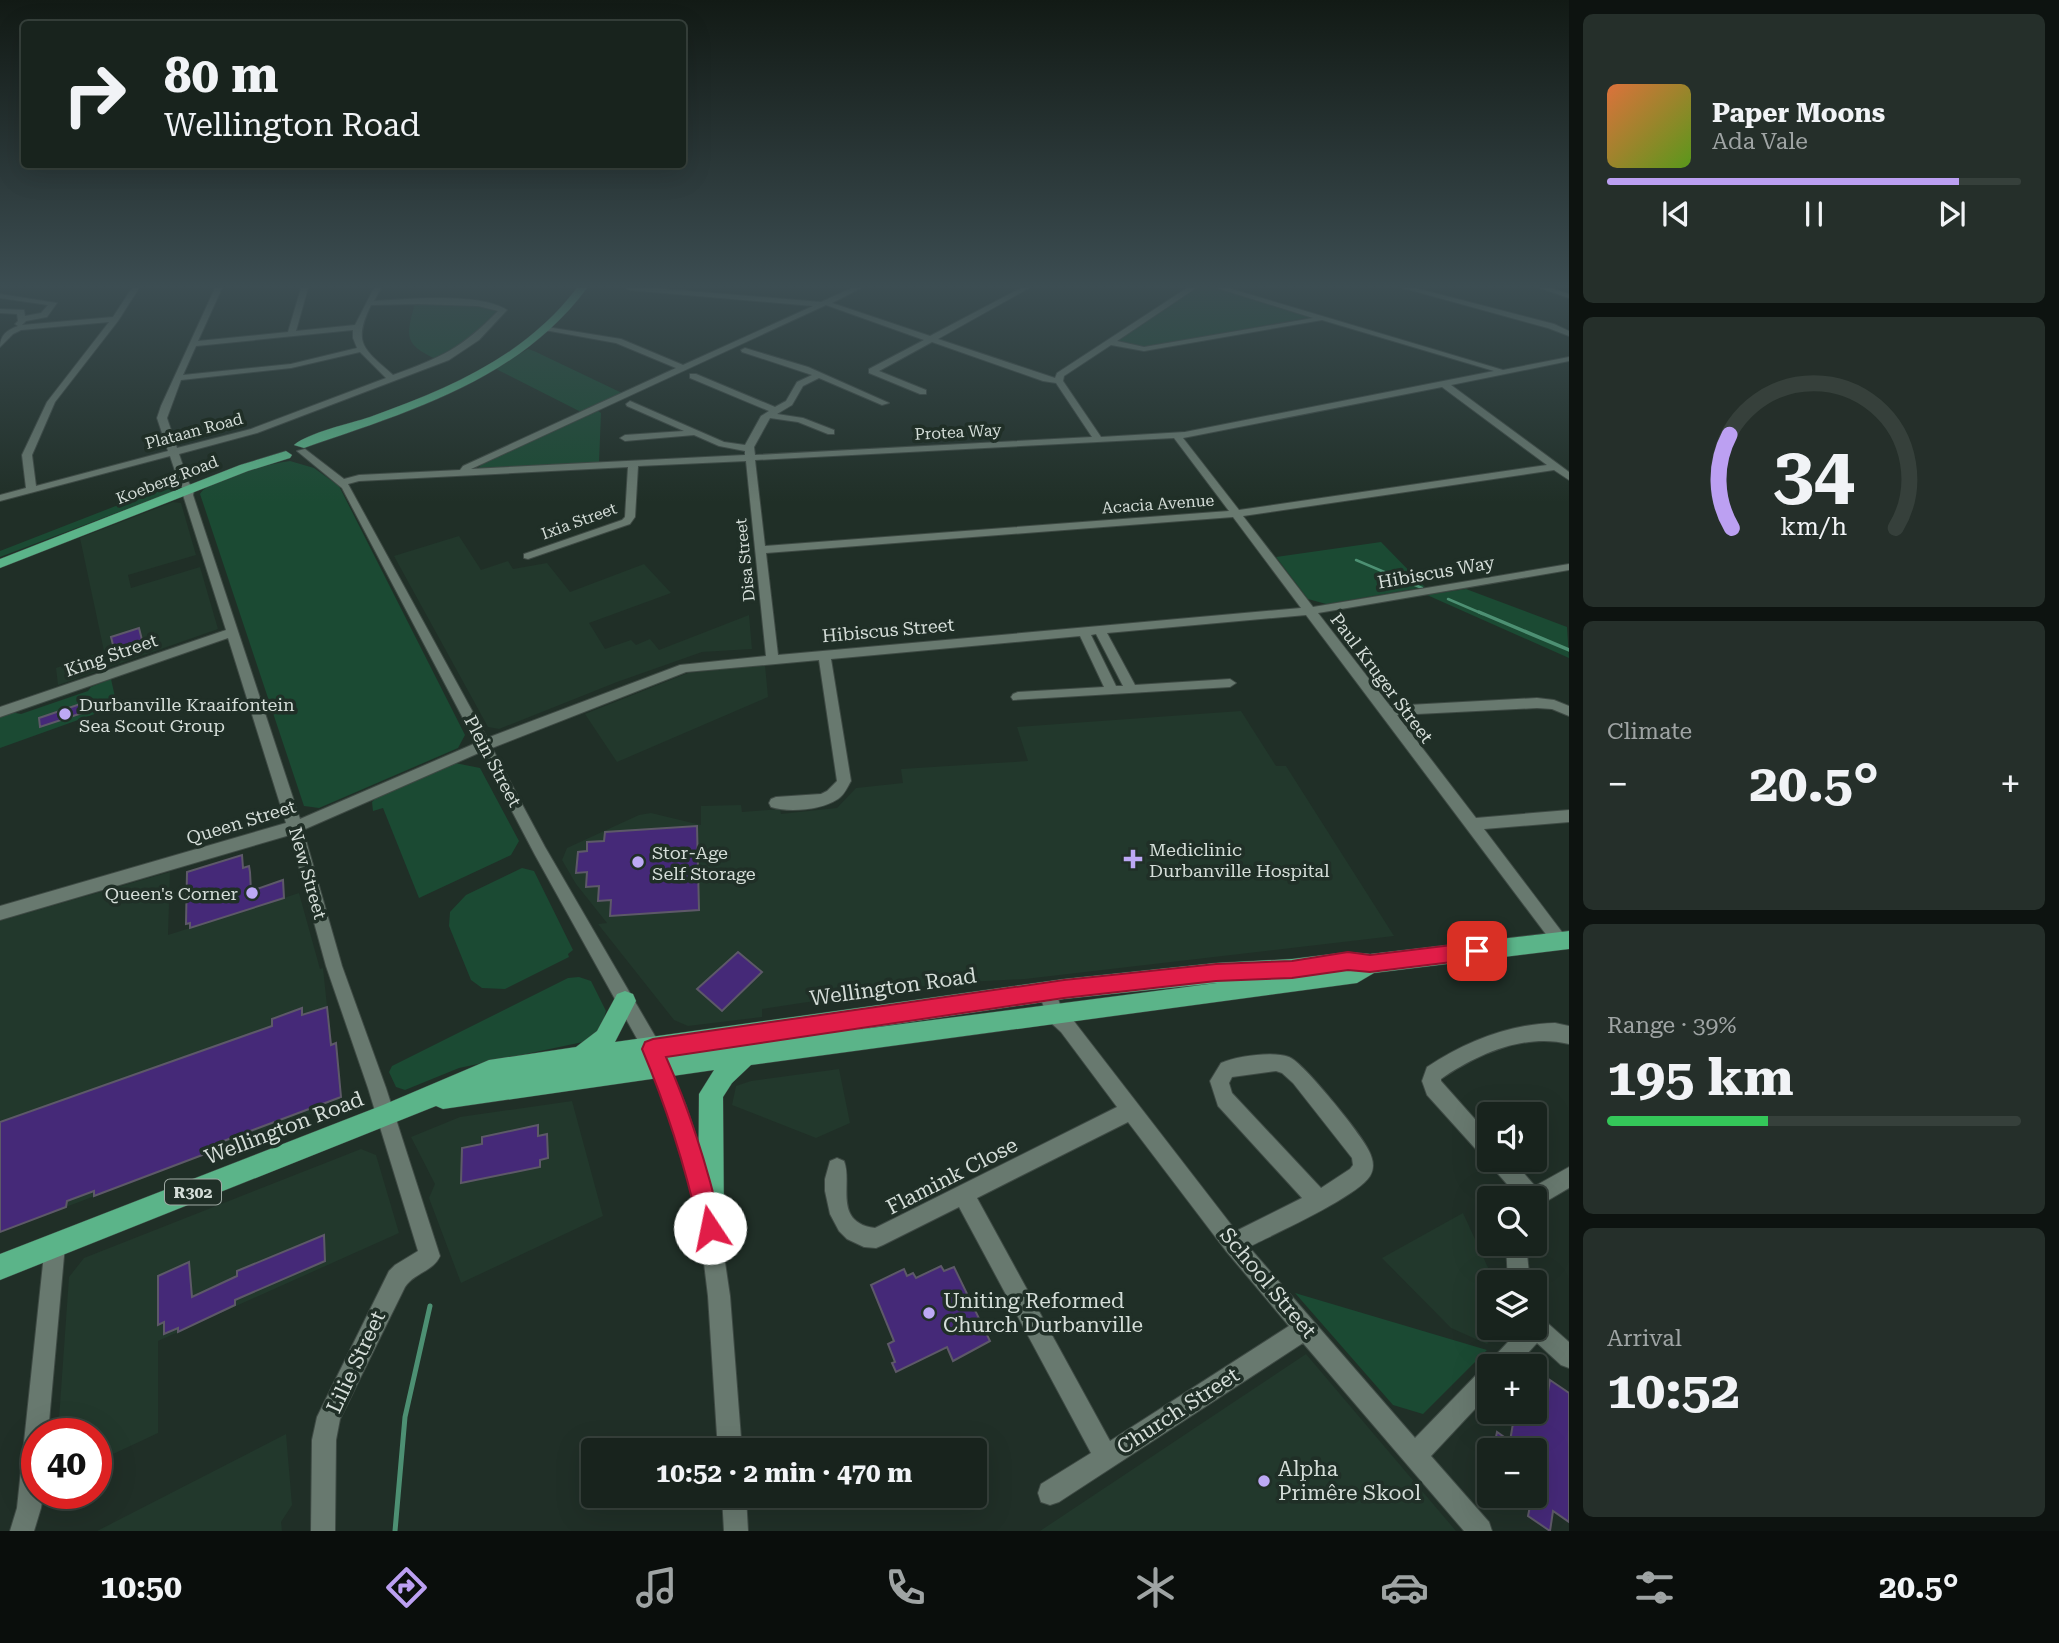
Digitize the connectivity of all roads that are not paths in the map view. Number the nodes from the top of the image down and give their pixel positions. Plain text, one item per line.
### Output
1 (84, 359) edge
2 (185, 359) edge
3 (319, 359) edge
4 (370, 359) edge
5 (442, 359) edge
6 (505, 359) edge
7 (662, 359) edge
8 (701, 359) edge
9 (773, 359) edge
10 (891, 359) edge
11 (990, 359) edge
12 (1084, 359) edge
13 (1463, 359) edge
14 (1567, 359) edge
15 (682, 368) junction
16 (1502, 371) junction
17 (818, 375) junction
18 (693, 376) dead end
19 (177, 378) junction
20 (391, 379) junction
21 (1059, 382) junction
22 (1443, 383) junction
23 (934, 385) dead end
24 (885, 403) dead end
25 (630, 404) dead end
26 (771, 412) junction
27 (831, 432) dead end
28 (698, 433) junction
29 (1177, 436) junction
30 (625, 438) dead end
31 (1099, 441) junction
32 (302, 448) junction
33 (173, 453) junction
34 (750, 453) junction
35 (285, 454) junction
36 (633, 464) junction
37 (1555, 467) junction
38 (333, 473) junction
39 (463, 473) junction
40 (1569, 477) edge
41 (343, 482) junction
42 (32, 490) junction
43 (189, 490) junction
44 (0, 498) edge
45 (1235, 514) junction
46 (760, 551) junction
47 (528, 556) dead end
48 (0, 562) edge
49 (1569, 567) edge
50 (1308, 611) junction
51 (1099, 629) junction
52 (1083, 631) junction
53 (233, 632) junction
54 (824, 654) junction
55 (772, 658) junction
56 (1230, 683) dead end
57 (1131, 689) junction
58 (1112, 690) junction
59 (1018, 697) dead end
60 (1386, 711) junction
61 (1569, 711) edge
62 (0, 712) edge
63 (485, 745) junction
64 (776, 803) dead end
65 (1569, 816) edge
66 (1471, 824) junction
67 (295, 827) junction
68 (0, 913) edge
69 (1566, 943) edge
70 (1370, 964) junction
71 (1056, 990) junction
72 (625, 1001) junction
73 (1065, 1018) junction
74 (1569, 1035) edge
75 (745, 1055) junction
76 (578, 1058) junction
77 (657, 1058) junction
78 (430, 1098) junction
79 (1131, 1110) junction
80 (386, 1116) junction
81 (1477, 1135) edge
82 (837, 1168) dead end
83 (1510, 1172) edge
84 (1569, 1177) edge
85 (1523, 1186) edge
86 (1547, 1190) edge
87 (964, 1195) junction
88 (1318, 1199) junction
89 (710, 1228) junction
90 (1233, 1244) junction
91 (55, 1245) junction
92 (430, 1256) joint
93 (0, 1267) edge
94 (1306, 1328) junction
95 (1547, 1338) edge
96 (1524, 1340) edge
97 (1511, 1354) edge
98 (1569, 1357) edge
99 (1477, 1390) edge
100 (729, 1438) edge
101 (1415, 1455) junction
102 (1106, 1457) junction
103 (1050, 1493) dead end
104 (735, 1508) edge
105 (22, 1531) edge
106 (323, 1531) edge
107 (736, 1531) edge
108 (1480, 1531) edge

1 - 42 street
2 - 19 street, New Street
3 - 19 street
4 - 20 street
5 - 20 street, Plataan Road
6 - 32 main road
7 - 15 street
8 - 15 street
9 - 17 street
10 - 23 street
11 - 21 street
12 - 21 street
13 - 16 street
14 - 16 street, Protea Way
15 - 39 street
16 - 22 street, Protea Way
17 - 24 street
17 - 26 street
18 - 26 street
19 - 33 street, New Street
20 - 33 street, Plataan Road
21 - 31 street
22 - 29 street, Protea Way
22 - 37 street
25 - 28 street
26 - 27 street
26 - 34 street
28 - 30 street
28 - 34 street
29 - 31 street, Protea Way
29 - 45 street, Paul Kruger Street
31 - 34 street, Protea Way
32 - 35 main road, Koeberg Road
32 - 38 street, Plein Street
33 - 42 street, Plataan Road
33 - 43 street, New Street
34 - 36 street, Protea Way
34 - 46 street, Disa Street
35 - 38 street, Plein Street
35 - 43 main road, Koeberg Road
36 - 39 street, Protea Way
36 - 47 street, Ixia Street
37 - 40 street
37 - 45 street, Acacia Avenue
38 - 41 street, Plein Street
39 - 41 street, Protea Way
41 - 63 street, Plein Street
42 - 44 street, Plataan Road
43 - 48 main road, Koeberg Road
43 - 53 street, New Street
45 - 46 street, Acacia Avenue
45 - 50 street, Paul Kruger Street
46 - 55 street, Disa Street
49 - 50 street, Hibiscus Way
50 - 51 street, Hibiscus Street
50 - 60 street, Paul Kruger Street
51 - 52 street, Hibiscus Street
51 - 57 street
52 - 54 street, Hibiscus Street
52 - 58 street
53 - 62 street, King Street
53 - 67 street, New Street
54 - 55 street, Hibiscus Street
54 - 64 street
55 - 63 street, Hibiscus Street
56 - 57 street
57 - 58 street
58 - 59 street
60 - 61 street
60 - 66 street, Paul Kruger Street
63 - 67 street, Queen Street
63 - 72 street, Plein Street
65 - 66 street
66 - 69 street, Paul Kruger Street
67 - 68 street, Queen Street
67 - 80 street, New Street
69 - 70 main road, Wellington Road / R302
70 - 71 main road, Wellington Road / R302
70 - 73 main road, Wellington Road / R302
71 - 73 street, School Street
71 - 77 main road, Wellington Road / R302
72 - 76 main road
72 - 77 street, Plein Street
73 - 75 main road, Wellington Road / R302
73 - 79 street, School Street
74 - 81 street
75 - 77 main road, Wellington Road / R302
75 - 89 main road
76 - 77 main road, Wellington Road / R302
76 - 78 main road, Wellington Road / R302
77 - 78 main road, Wellington Road / R302
77 - 89 street, Plein Street
78 - 80 main road, Wellington Road / R302
79 - 87 street, Flamink Close
79 - 90 street, School Street
80 - 91 main road, Wellington Road / R302
80 - 92 street, New Street
82 - 87 street, Flamink Close
83 - 85 street
84 - 86 street
87 - 102 street
88 - 88 street
88 - 90 street
89 - 100 street, Plein Street
90 - 94 street, School Street
91 - 93 main road, Wellington Road / R302
91 - 105 street
92 - 106 street, Lilie Street
94 - 101 street, School Street
94 - 102 street, Church Street
95 - 98 street
96 - 97 street
99 - 101 street
101 - 108 street, School Street
102 - 103 street, Church Street
104 - 107 street

